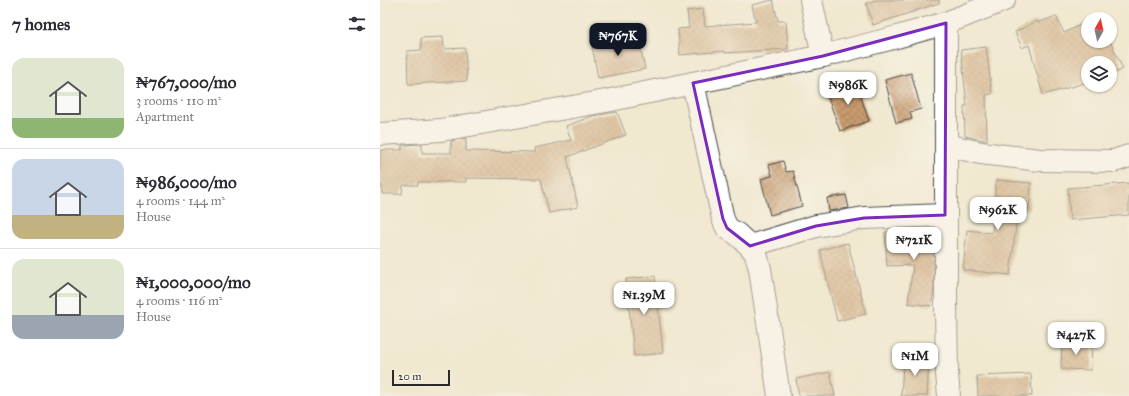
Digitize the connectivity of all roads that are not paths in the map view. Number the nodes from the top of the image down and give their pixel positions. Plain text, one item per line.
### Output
1 (811, 0) edge
2 (1004, 0) edge
3 (946, 23) junction
4 (822, 56) junction
5 (693, 83) junction
6 (380, 134) edge
7 (946, 145) junction
8 (1129, 156) edge
9 (945, 215) junction
10 (750, 246) junction
11 (779, 396) edge
12 (949, 396) edge

1 - 4 street
2 - 3 street
3 - 4 street
3 - 7 street
4 - 5 street
5 - 6 street
5 - 10 street
7 - 8 street
7 - 9 street
9 - 10 street
9 - 12 street
10 - 11 street

